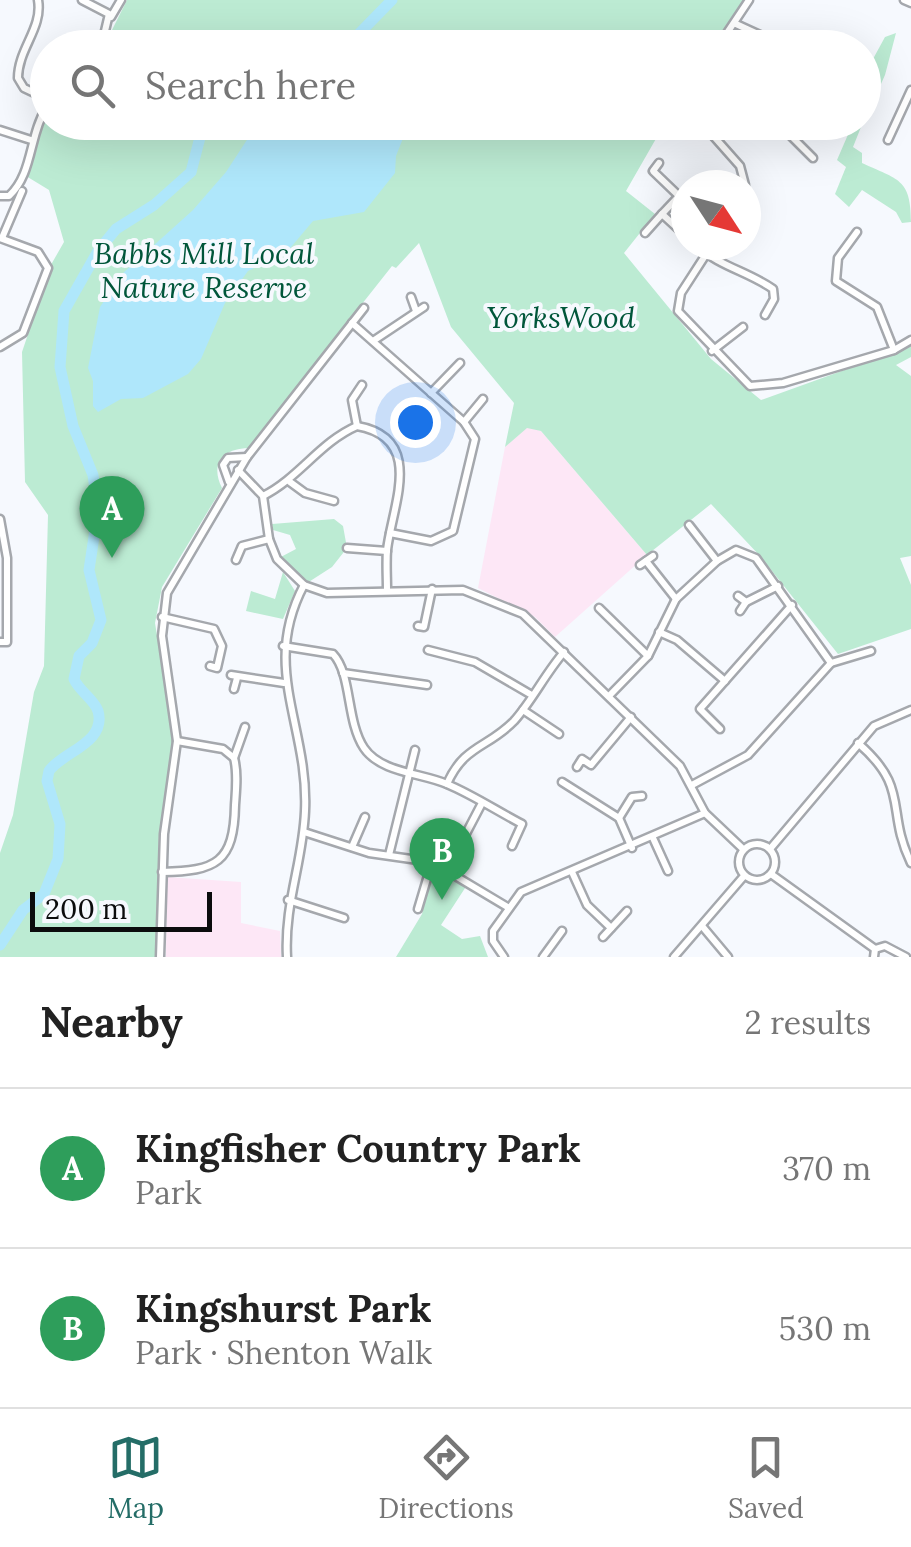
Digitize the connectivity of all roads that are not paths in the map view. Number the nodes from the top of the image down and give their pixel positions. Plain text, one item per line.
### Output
1 (38, 0) edge
2 (82, 0) edge
3 (121, 0) edge
4 (749, 0) edge
5 (904, 0) edge
6 (911, 3) edge
7 (110, 18) junction
8 (736, 24) junction
9 (38, 30) edge
10 (106, 30) edge
11 (731, 30) edge
12 (749, 30) edge
13 (30, 43) edge
14 (30, 89) edge
15 (911, 90) edge
16 (1, 133) edge
17 (30, 140) edge
18 (31, 140) edge
19 (716, 140) edge
20 (795, 140) edge
21 (888, 140) dead end
22 (813, 158) dead end
23 (660, 163) dead end
24 (741, 170) edge
25 (22, 191) dead end
26 (0, 196) edge
27 (662, 214) junction
28 (671, 222) edge
29 (858, 232) dead end
30 (644, 233) dead end
31 (1, 238) edge
32 (702, 260) edge
33 (714, 260) edge
34 (411, 297) dead end
35 (424, 307) dead end
36 (364, 308) dead end
37 (416, 312) junction
38 (765, 315) dead end
39 (352, 323) junction
40 (742, 327) dead end
41 (911, 340) edge
42 (372, 341) junction
43 (0, 347) edge
44 (894, 350) junction
45 (712, 351) junction
46 (460, 363) dead end
47 (362, 385) dead end
48 (431, 393) junction
49 (484, 399) dead end
50 (464, 422) junction
51 (357, 426) junction
52 (247, 457) junction
53 (238, 470) junction
54 (290, 482) junction
55 (229, 484) junction
56 (263, 496) junction
57 (334, 501) dead end
58 (0, 519) edge
59 (688, 524) dead end
60 (390, 533) junction
61 (269, 539) junction
62 (2, 544) edge
63 (347, 548) dead end
64 (387, 551) junction
65 (236, 560) dead end
66 (717, 560) junction
67 (646, 561) dead end
68 (304, 585) junction
69 (778, 586) junction
70 (432, 589) junction
71 (387, 590) junction
72 (738, 596) dead end
73 (676, 599) junction
74 (746, 602) junction
75 (792, 605) junction
76 (599, 608) dead end
77 (740, 611) dead end
78 (162, 617) junction
79 (418, 626) dead end
80 (659, 632) junction
81 (16, 641) dead end
82 (3, 642) edge
83 (283, 646) junction
84 (428, 650) dead end
85 (871, 651) dead end
86 (564, 652) junction
87 (648, 656) junction
88 (831, 662) junction
89 (210, 666) dead end
90 (343, 674) junction
91 (725, 681) junction
92 (284, 683) junction
93 (426, 685) dead end
94 (234, 689) dead end
95 (530, 694) junction
96 (609, 696) junction
97 (523, 710) junction
98 (911, 710) edge
99 (631, 718) junction
100 (245, 726) dead end
101 (720, 728) dead end
102 (559, 734) dead end
103 (177, 740) junction
104 (858, 743) junction
105 (415, 750) dead end
106 (234, 758) junction
107 (577, 767) dead end
108 (412, 772) junction
109 (562, 782) dead end
110 (447, 784) junction
111 (692, 785) junction
112 (642, 796) dead end
113 (482, 803) junction
114 (706, 813) junction
115 (619, 818) junction
116 (352, 820) dead end
117 (304, 832) junction
118 (654, 838) junction
119 (515, 843) dead end
120 (352, 847) junction
121 (632, 848) junction
122 (770, 848) junction
123 (743, 850) junction
124 (390, 855) junction
125 (432, 862) junction
126 (911, 863) edge
127 (448, 868) junction
128 (656, 868) dead end
129 (161, 872) junction
130 (572, 872) junction
131 (771, 874) junction
132 (744, 876) junction
133 (288, 900) junction
134 (508, 908) junction
135 (418, 909) dead end
136 (627, 911) dead end
137 (344, 918) dead end
138 (702, 926) junction
139 (611, 928) junction
140 (562, 931) dead end
141 (603, 937) dead end
142 (875, 953) edge
143 (500, 956) edge
144 (160, 957) edge
145 (287, 957) edge
146 (543, 957) edge
147 (674, 957) edge
148 (728, 957) edge
149 (906, 957) edge

1 - 9 street
2 - 7 street
3 - 7 street
4 - 8 street
5 - 6 street
7 - 10 street
8 - 11 street
8 - 12 street
13 - 14 street
15 - 21 street
16 - 17 street
18 - 26 street
19 - 24 street
20 - 22 street
23 - 27 street
25 - 31 street
27 - 28 street
27 - 30 street
29 - 44 street
31 - 43 street
32 - 45 street
33 - 38 street
34 - 37 street
35 - 37 street
36 - 39 street
37 - 42 street
39 - 42 street
39 - 52 street
40 - 45 street
41 - 44 street
42 - 48 street
44 - 45 street
46 - 48 street
47 - 51 street
48 - 50 street
49 - 50 street
50 - 60 street
51 - 54 street
51 - 60 street
52 - 53 street
52 - 55 street
53 - 55 street
53 - 56 street
54 - 56 street
54 - 57 street
55 - 78 street
56 - 61 street
58 - 62 street
59 - 66 street
60 - 64 street
61 - 65 street
61 - 68 street
62 - 82 street
63 - 64 street
64 - 71 street
66 - 69 street
66 - 73 street
67 - 73 street
68 - 71 street
68 - 83 street
69 - 74 street
69 - 75 street
70 - 71 street
70 - 79 street
70 - 86 street
72 - 74 street
73 - 80 street
74 - 77 street
75 - 88 street
75 - 91 street
76 - 87 street
78 - 89 street
78 - 103 street
80 - 87 street
80 - 91 street
81 - 82 street
83 - 90 street
83 - 92 street
84 - 95 street
85 - 88 street
86 - 95 street
86 - 96 street
87 - 96 street
88 - 111 street
90 - 93 street
90 - 108 street
91 - 101 street
92 - 94 street
92 - 117 street
95 - 97 street
96 - 99 street
97 - 102 street
97 - 110 street
98 - 104 street
99 - 107 street
99 - 111 street
100 - 106 street
103 - 106 street
103 - 129 street
104 - 122 street
104 - 126 street
105 - 108 street
106 - 129 street
108 - 110 street
108 - 124 street
109 - 115 street
110 - 113 street
111 - 114 street
112 - 115 street
113 - 119 street
113 - 127 street
114 - 118 street
114 - 123 street
115 - 121 street
116 - 120 street
117 - 120 street
117 - 133 street
118 - 121 street
118 - 128 street
120 - 124 street
121 - 130 street
122 - 123 street
122 - 131 street
123 - 132 street
124 - 125 street
125 - 127 street
125 - 135 street
127 - 134 street
129 - 144 street
130 - 134 street
130 - 139 street
131 - 132 street
131 - 142 street
132 - 138 street
133 - 137 street
133 - 145 street
134 - 143 street
136 - 139 street
138 - 147 street
138 - 148 street
139 - 141 street
140 - 146 street
142 - 149 street

